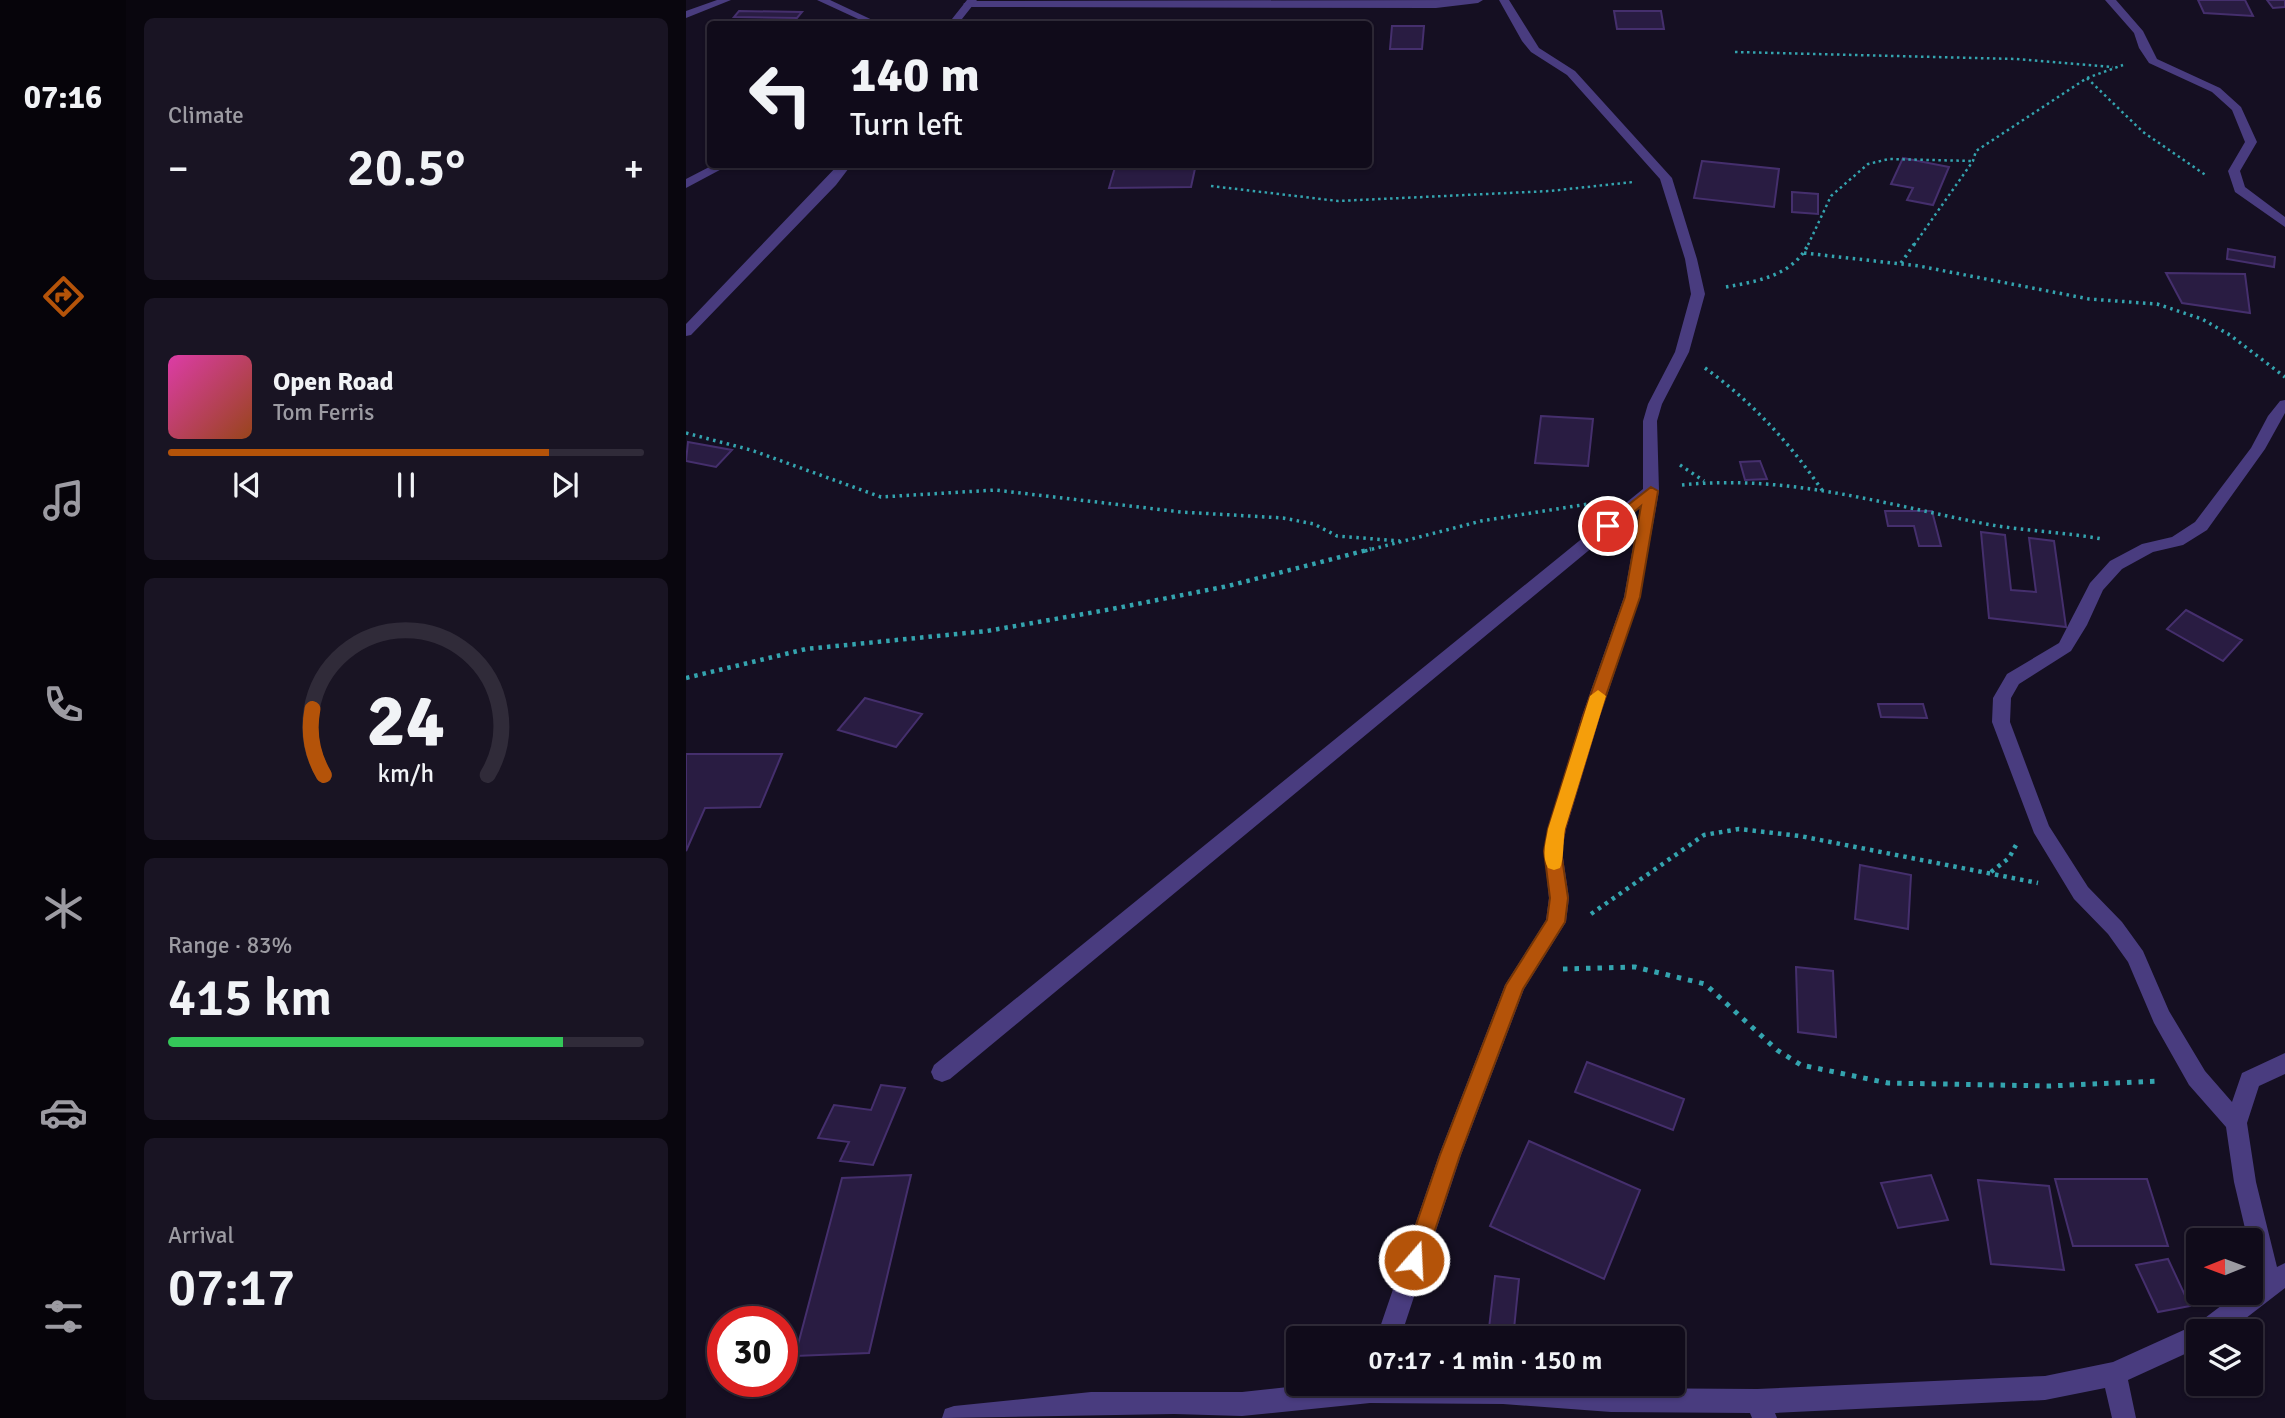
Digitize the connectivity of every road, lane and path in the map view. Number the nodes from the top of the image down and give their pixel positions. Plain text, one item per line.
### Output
1 (726, 0) edge
2 (822, 0) edge
3 (1478, 0) edge
4 (1504, 0) edge
5 (2110, 0) edge
6 (970, 2) edge
7 (686, 15) edge
8 (869, 21) edge
9 (955, 21) edge
10 (1735, 52) dead end
11 (2152, 61) junction
12 (2113, 67) junction
13 (2087, 78) junction
14 (1973, 161) junction
15 (717, 168) edge
16 (843, 168) edge
17 (1665, 178) junction
18 (686, 184) edge
19 (1211, 186) dead end
20 (2251, 200) junction
21 (2285, 223) edge
22 (1804, 253) junction
23 (1901, 264) junction
24 (1698, 294) junction
25 (686, 332) edge
26 (1682, 352) junction
27 (2285, 377) edge
28 (2285, 404) edge
29 (686, 433) edge
30 (1822, 490) junction
31 (1651, 491) junction
32 (1406, 541) junction
33 (2148, 548) junction
34 (686, 678) edge
35 (2081, 893) junction
36 (1543, 945) junction
37 (1524, 972) junction
38 (2285, 1063) edge
39 (942, 1072) dead end
40 (2197, 1079) junction
41 (2236, 1123) junction
42 (2277, 1279) edge
43 (2228, 1319) edge
44 (1392, 1326) edge
45 (2186, 1341) edge
46 (2114, 1374) junction
47 (1306, 1396) edge
48 (1557, 1396) edge
49 (1761, 1409) edge
50 (954, 1418) edge
51 (2124, 1418) edge

1 - 7 street
2 - 8 street
3 - 6 street
4 - 17 street
5 - 11 street
6 - 9 street
10 - 12 path
11 - 12 path
11 - 20 street
12 - 13 path
13 - 14 path
13 - 20 path
14 - 22 path
14 - 23 path
15 - 18 street
16 - 25 street
17 - 19 path
17 - 24 street
20 - 21 street
22 - 23 path
22 - 24 path
23 - 27 path
24 - 26 street
26 - 30 path
26 - 31 street
28 - 33 street
29 - 32 path
30 - 31 path
30 - 33 path
31 - 32 path
31 - 36 street
31 - 39 street
32 - 34 path
33 - 35 street
35 - 36 path
35 - 40 street
36 - 37 street
37 - 40 path
37 - 44 street
38 - 41 street
40 - 41 street
41 - 42 street
42 - 43 street
45 - 46 street
46 - 49 street
46 - 51 street
47 - 50 street
48 - 49 street

